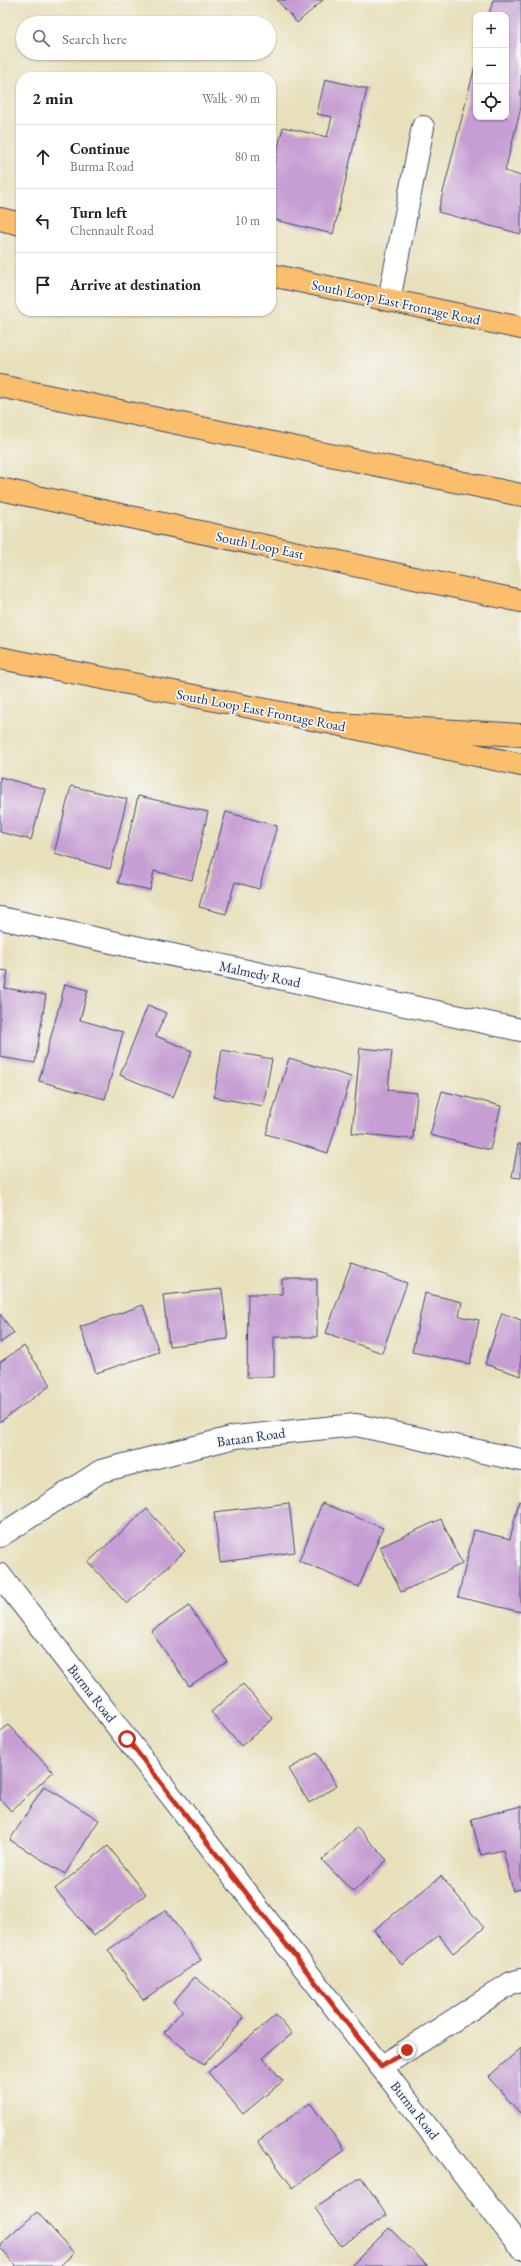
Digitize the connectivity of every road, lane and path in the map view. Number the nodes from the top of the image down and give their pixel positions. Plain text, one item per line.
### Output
1 (423, 127) dead end
2 (0, 219) edge
3 (16, 223) edge
4 (276, 276) edge
5 (389, 300) junction
6 (521, 328) edge
7 (0, 386) edge
8 (0, 489) edge
9 (521, 494) edge
10 (521, 602) edge
11 (0, 658) edge
12 (337, 724) junction
13 (521, 735) edge
14 (521, 765) edge
15 (0, 918) edge
16 (521, 1030) edge
17 (521, 1460) edge
18 (0, 1536) edge
19 (0, 1575) edge
20 (521, 1980) edge
21 (381, 2067) junction
22 (521, 2248) edge

1 - 5 street
2 - 3 main road
4 - 5 main road, South Loop East Frontage Road
5 - 6 main road, South Loop East Frontage Road
7 - 9 main road
8 - 10 main road, South Loop East
11 - 12 main road, South Loop East Frontage Road
12 - 13 main road
12 - 14 main road, South Loop East Frontage Road
15 - 16 street, Malmedy Road
17 - 18 street, Bataan Road
19 - 21 street, Burma Road
20 - 21 street
21 - 22 street, Burma Road

